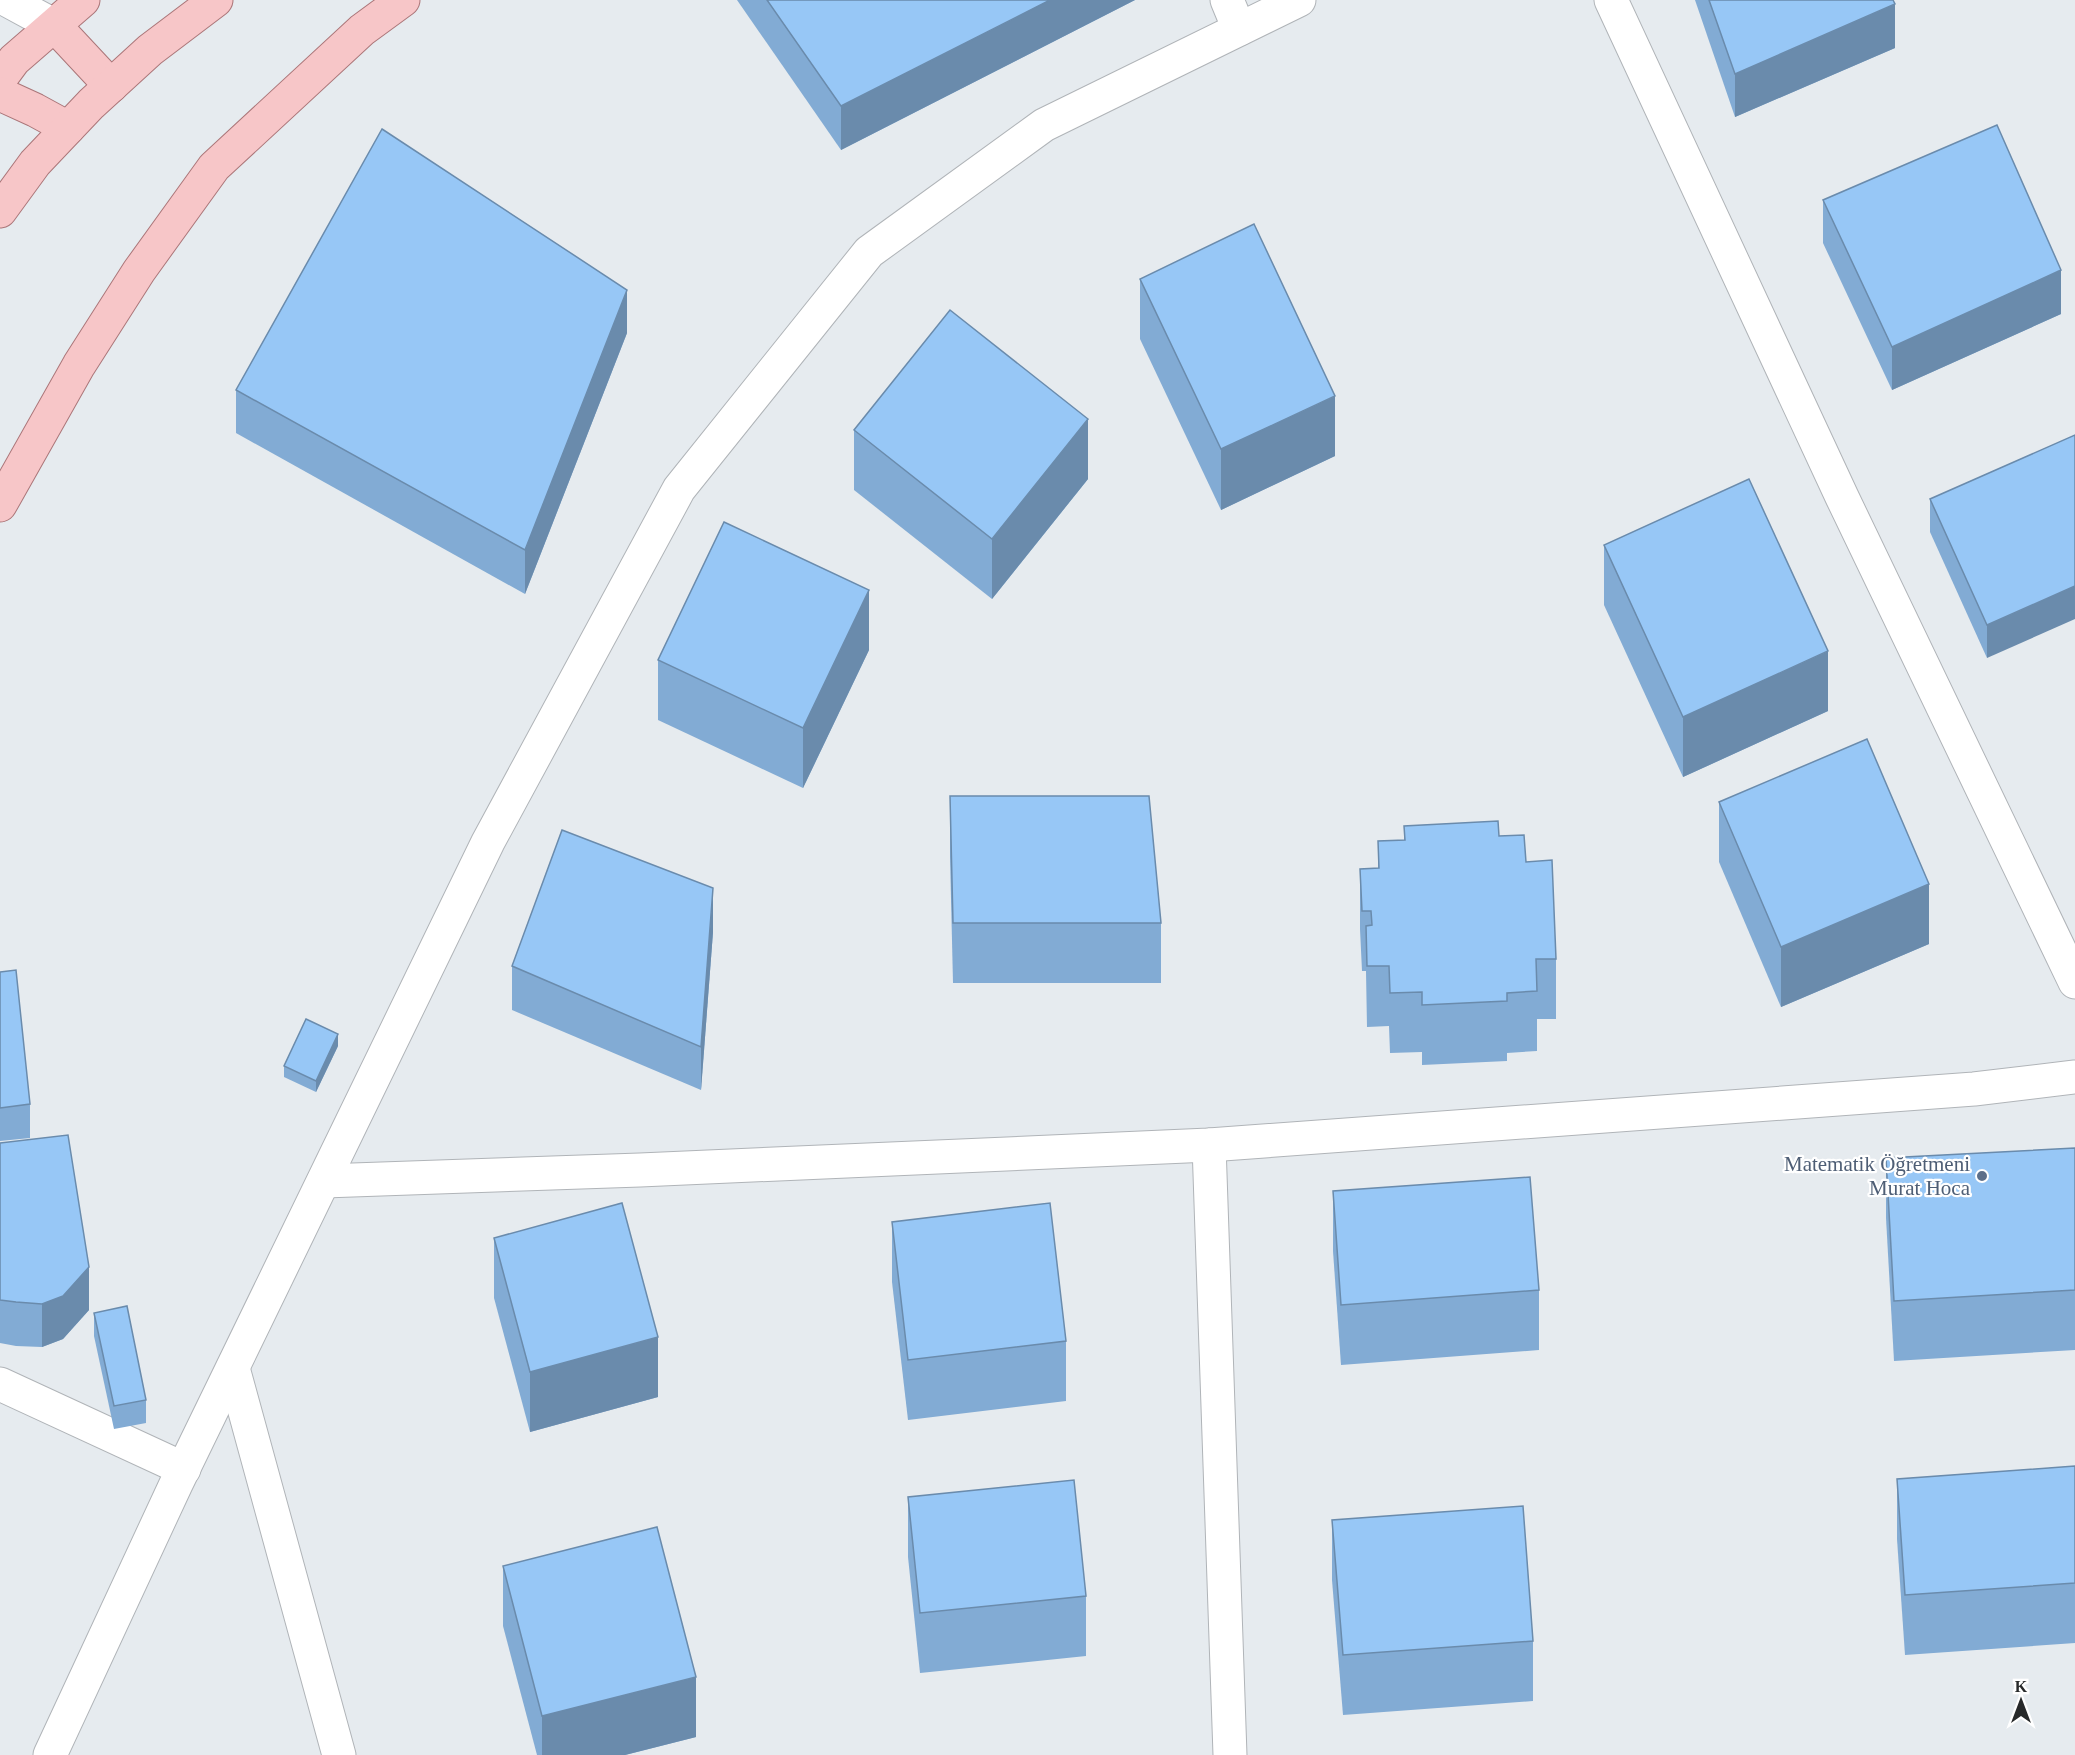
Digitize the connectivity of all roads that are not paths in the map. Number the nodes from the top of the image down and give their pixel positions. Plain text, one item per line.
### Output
1 (7, 0) edge
2 (83, 0) edge
3 (216, 0) edge
4 (403, 0) edge
5 (1299, 0) edge
6 (1611, 0) edge
7 (1233, 15) edge
8 (55, 26) junction
9 (0, 79) edge
10 (111, 86) junction
11 (0, 94) edge
12 (68, 128) junction
13 (0, 212) edge
14 (0, 505) edge
15 (2075, 982) edge
16 (2075, 1077) edge
17 (1209, 1145) junction
18 (324, 1181) junction
19 (233, 1368) junction
20 (0, 1384) edge
21 (184, 1469) junction
22 (50, 1755) edge
23 (339, 1755) edge
24 (1230, 1755) edge

1 - 8 street
2 - 8 main road
3 - 10 main road
4 - 14 main road
5 - 7 street
6 - 15 street
7 - 18 street
8 - 9 main road
8 - 10 main road
10 - 12 main road
11 - 12 main road
12 - 13 main road
16 - 17 street
17 - 18 street
17 - 24 street
18 - 19 street
19 - 21 street
19 - 23 street
20 - 21 street
21 - 22 street

